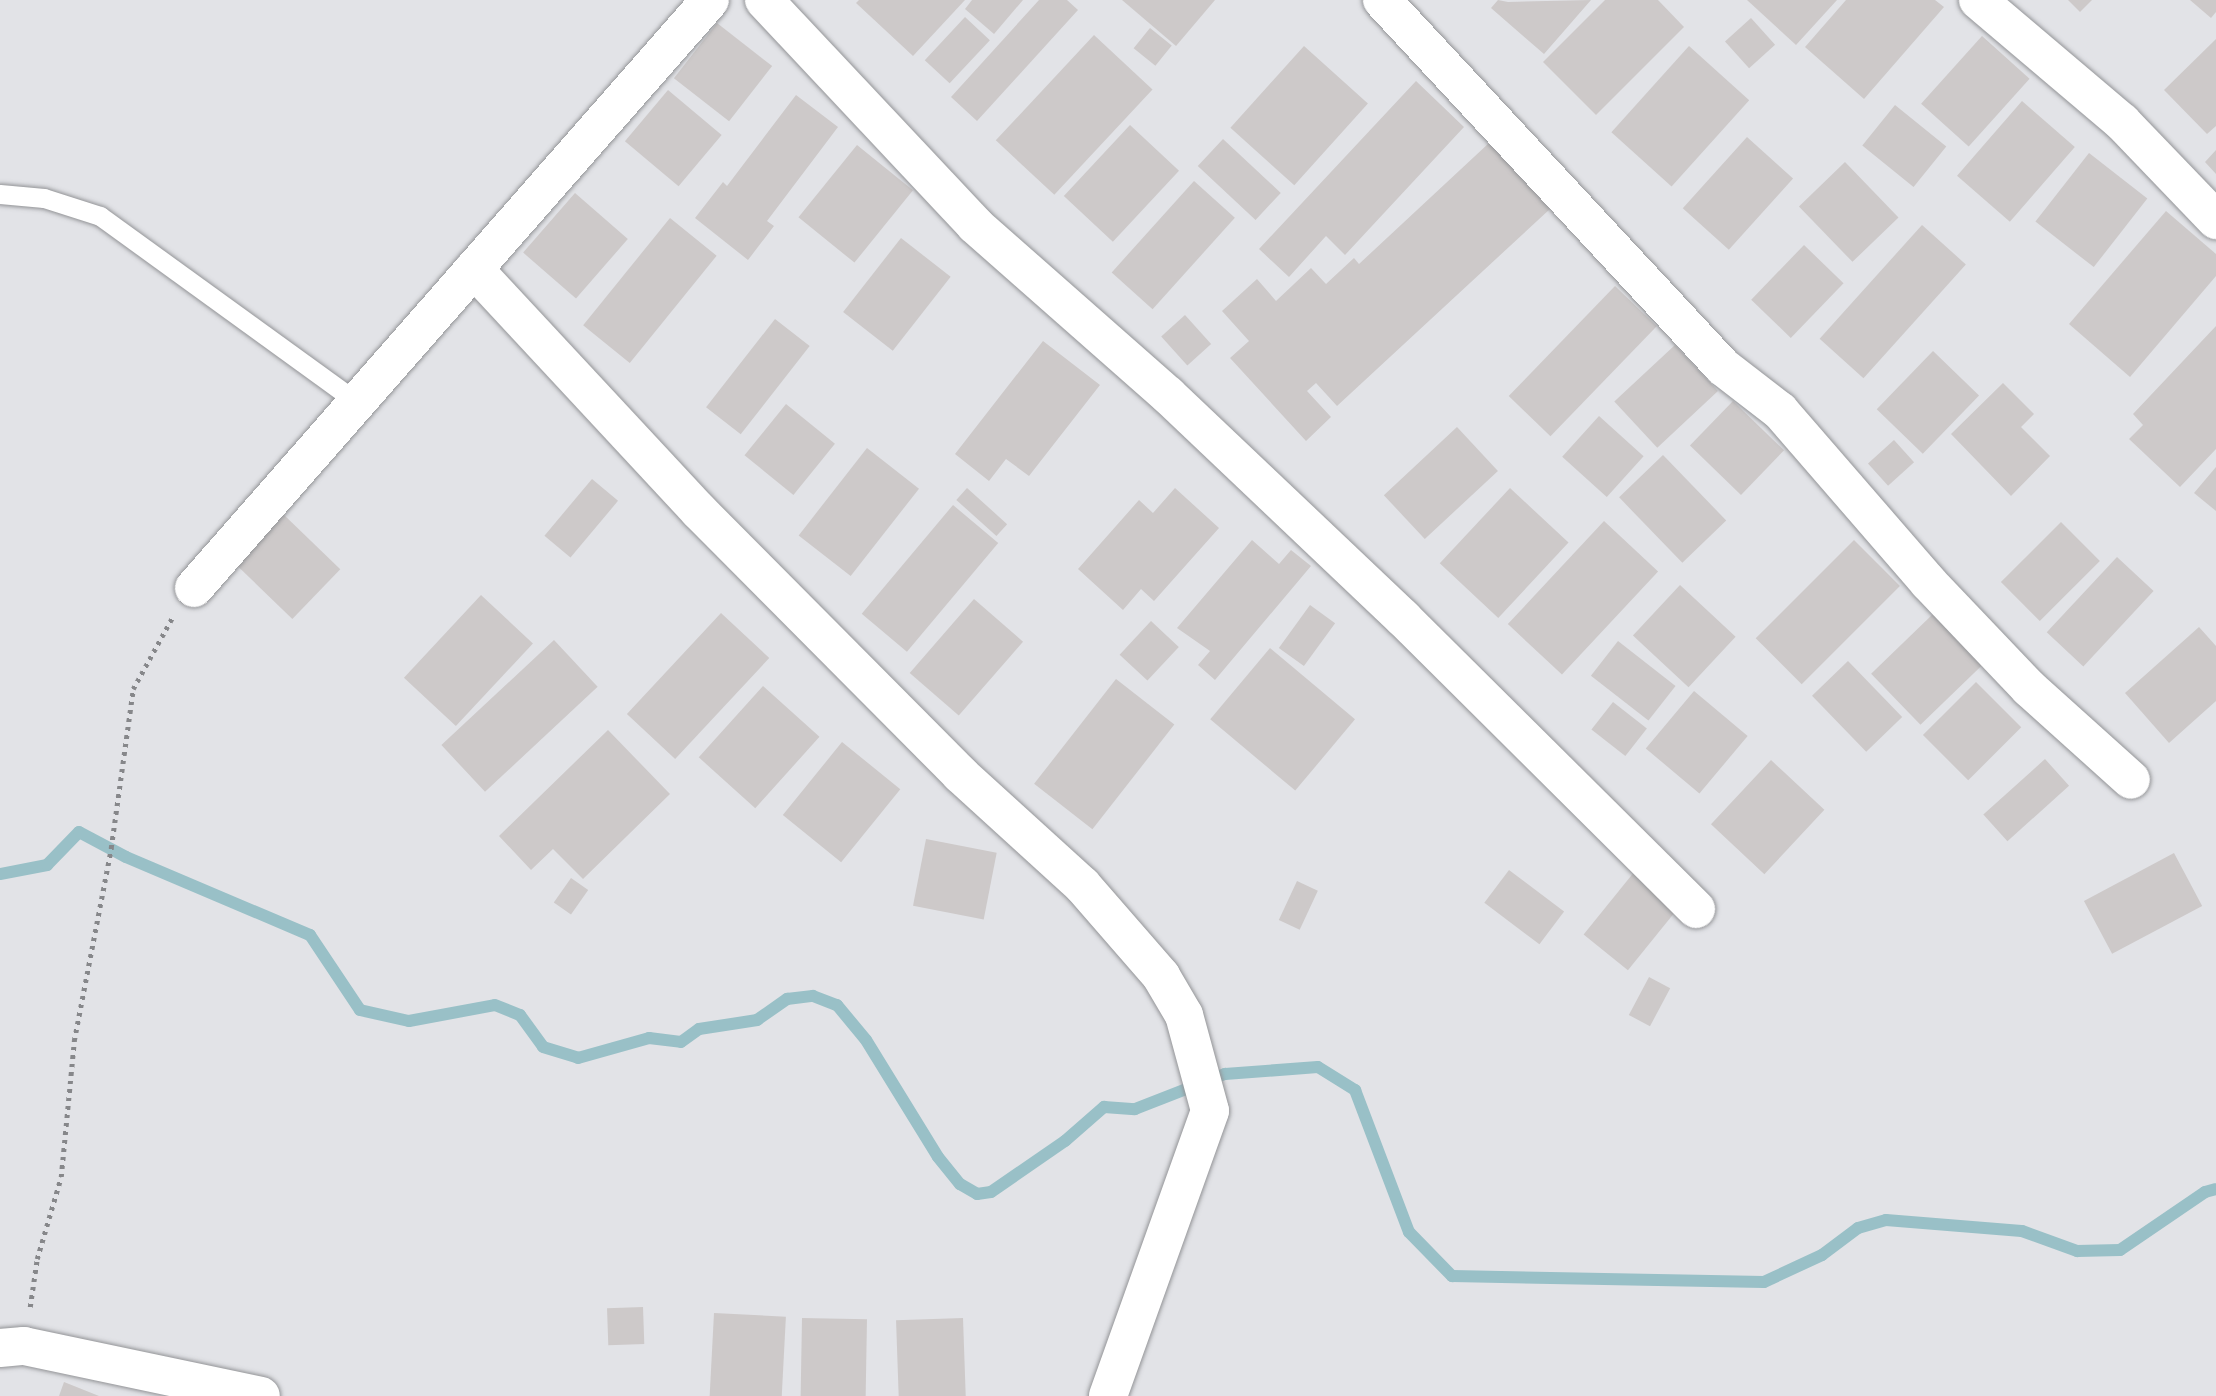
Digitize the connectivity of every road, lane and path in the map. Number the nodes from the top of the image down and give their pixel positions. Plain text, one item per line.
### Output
1 (710, 0) edge
2 (764, 0) edge
3 (1382, 0) edge
4 (1978, 0) edge
5 (0, 194) edge
6 (2216, 220) edge
7 (474, 268) junction
8 (358, 402) junction
9 (194, 588) joint
10 (2131, 780) dead end
11 (1696, 909) dead end
12 (12, 1347) edge
13 (247, 1395) edge
14 (1108, 1396) edge

1 - 7 street
2 - 11 street
3 - 10 street
4 - 6 street
5 - 8 lane
7 - 8 street
7 - 14 street
8 - 9 street
9 - 12 path
12 - 13 street

